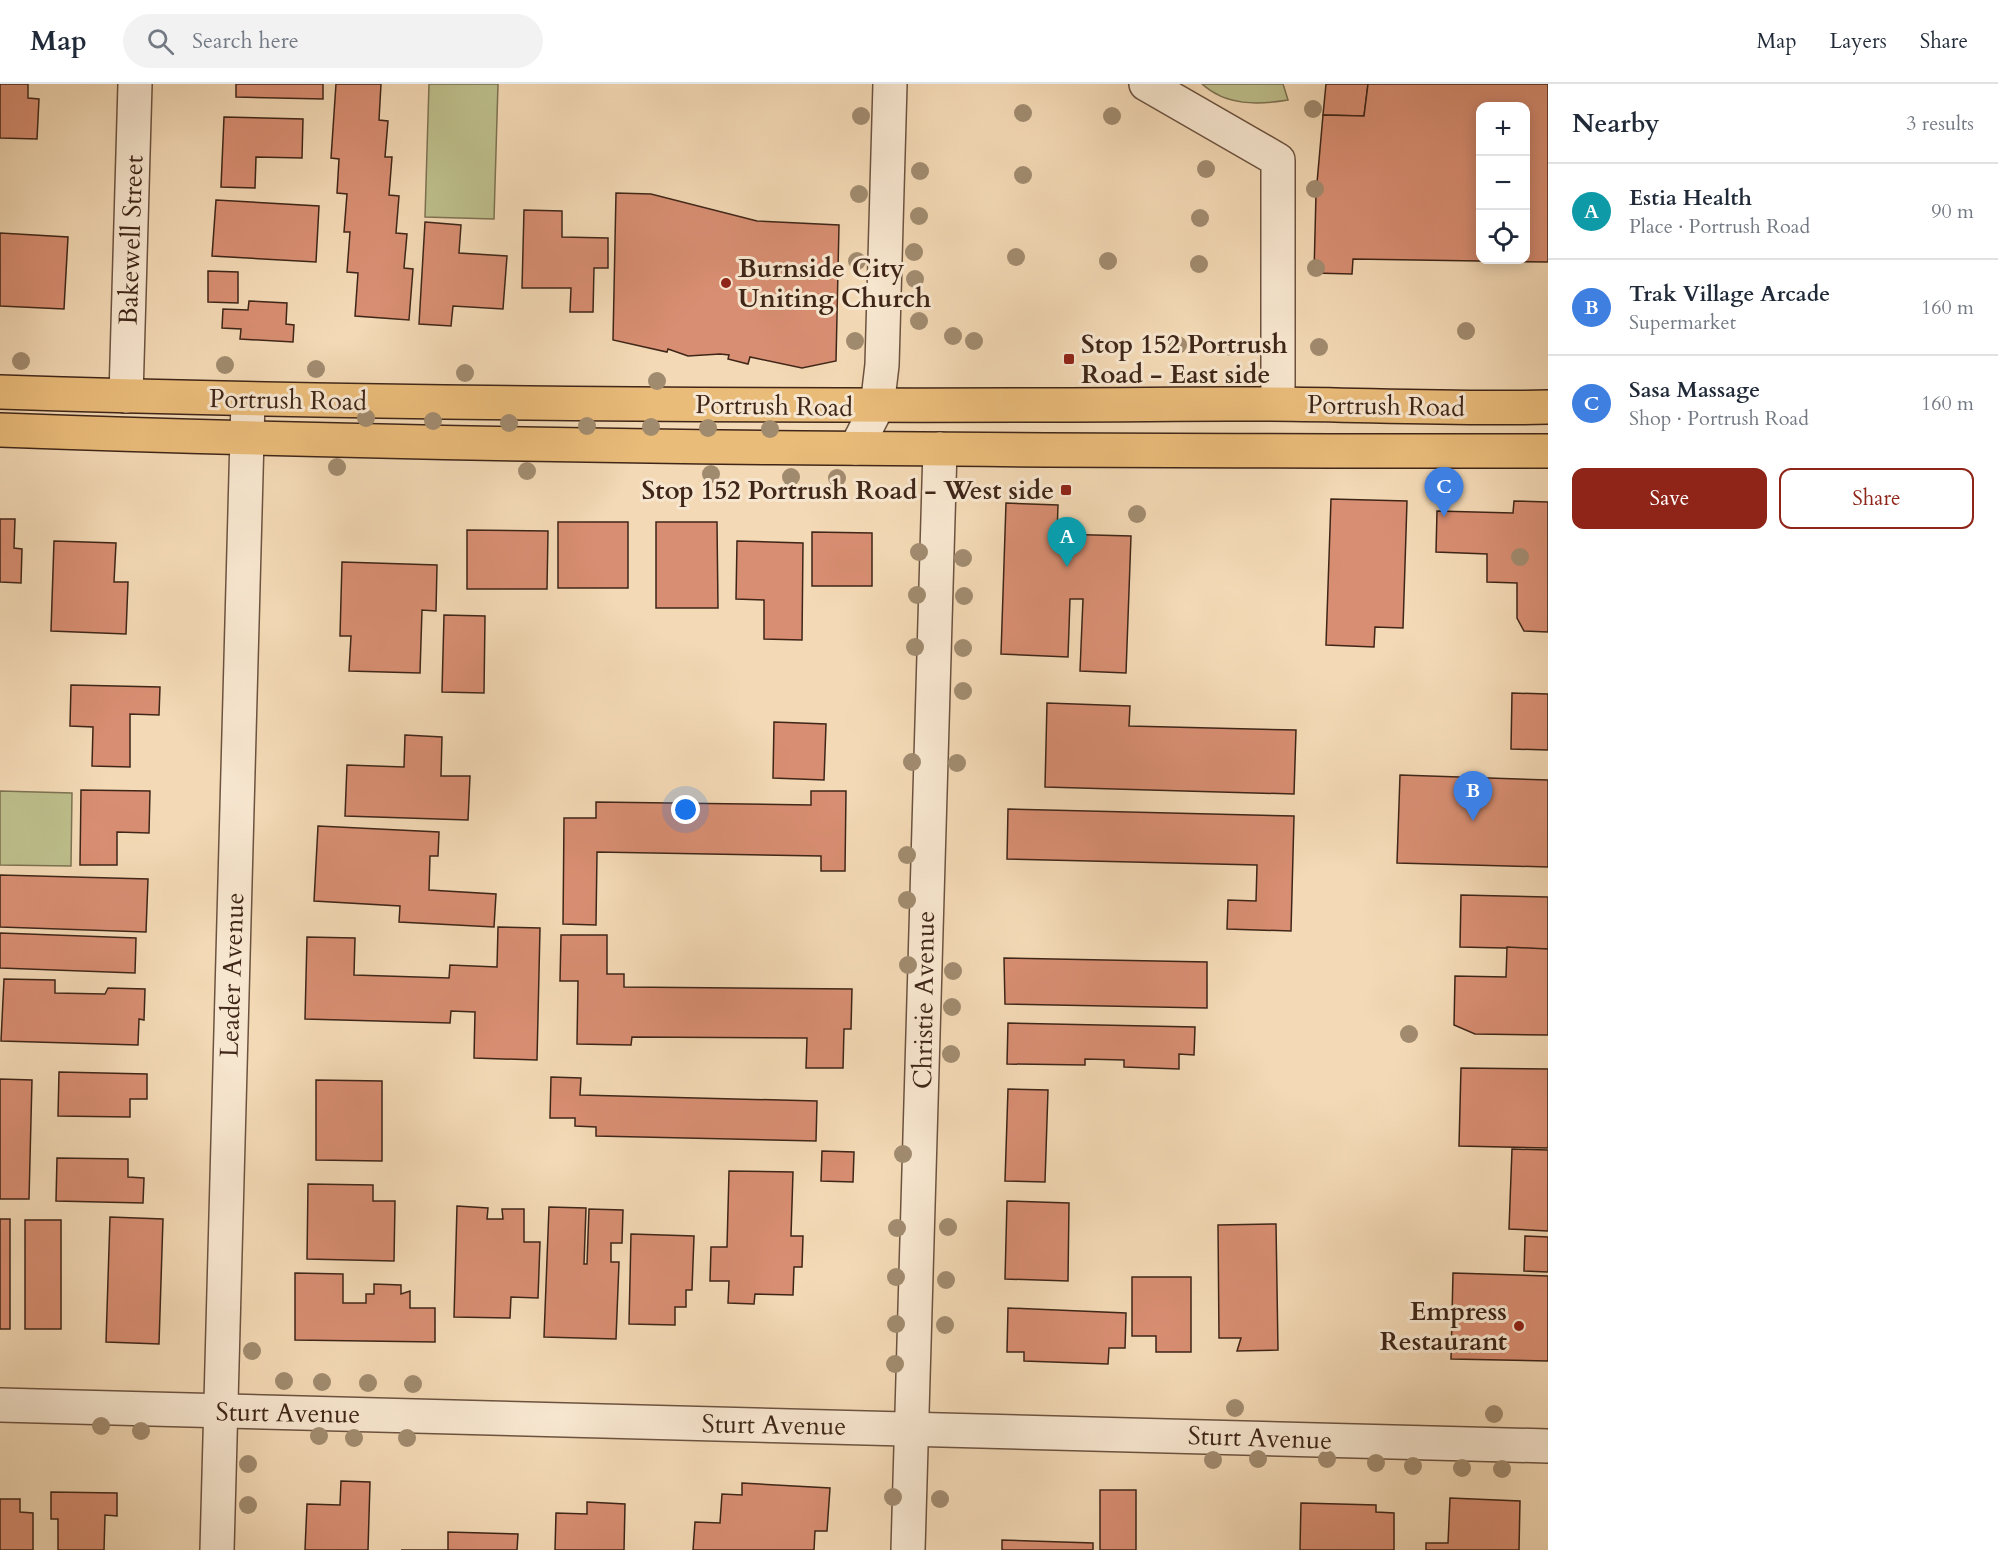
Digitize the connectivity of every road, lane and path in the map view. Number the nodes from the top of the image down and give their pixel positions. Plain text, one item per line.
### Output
1 (135, 84) edge
2 (890, 84) edge
3 (1146, 84) edge
4 (0, 392) edge
5 (126, 396) junction
6 (248, 400) junction
7 (1278, 403) junction
8 (1548, 406) edge
9 (877, 407) junction
10 (0, 430) edge
11 (249, 439) junction
12 (856, 448) junction
13 (940, 449) junction
14 (1548, 451) edge
15 (0, 1404) edge
16 (219, 1412) junction
17 (913, 1428) junction
18 (1548, 1446) edge
19 (217, 1550) edge
20 (908, 1550) edge

1 - 5 street, Bakewell Street
2 - 9 street
3 - 7 street
4 - 5 highway, Portrush Road
5 - 6 highway, Portrush Road
6 - 9 highway, Portrush Road
6 - 11 street, Leader Avenue
7 - 8 highway, Portrush Road
7 - 9 highway, Portrush Road
9 - 12 street
10 - 11 highway, Portrush Road
11 - 12 highway, Portrush Road
11 - 16 street, Leader Avenue
12 - 13 highway, Portrush Road
13 - 14 highway, Portrush Road
13 - 17 street, Christie Avenue
15 - 16 street, Sturt Avenue
16 - 17 street, Sturt Avenue
16 - 19 street, Leader Avenue
17 - 18 street, Sturt Avenue
17 - 20 street, Christie Avenue

